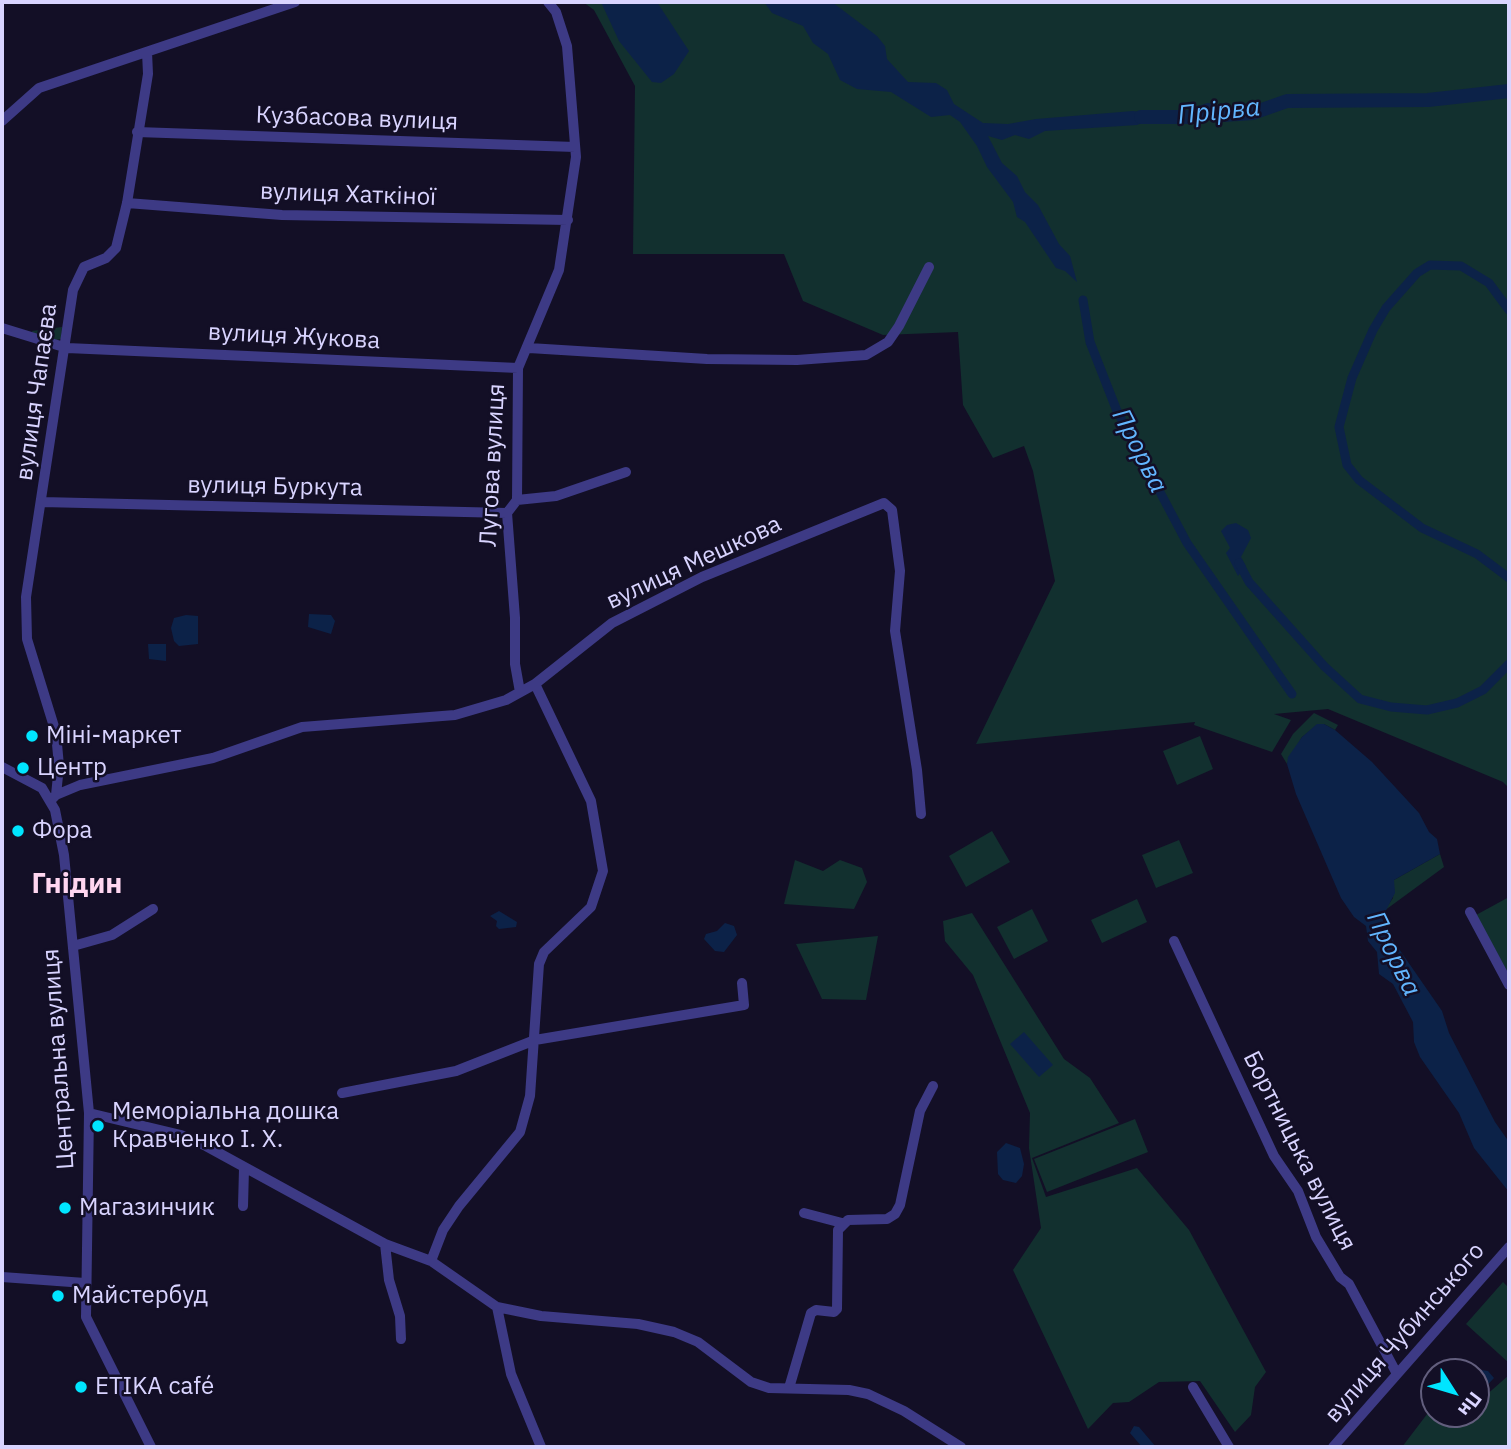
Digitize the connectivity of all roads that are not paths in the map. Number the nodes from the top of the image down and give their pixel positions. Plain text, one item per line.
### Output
1 (295, 2) edge
2 (548, 2) edge
3 (147, 52) junction
4 (2, 121) edge
5 (137, 132) junction
6 (575, 147) junction
7 (127, 203) junction
8 (568, 220) junction
9 (929, 267) dead end
10 (2, 328) edge
11 (66, 348) junction
12 (529, 348) junction
13 (518, 368) junction
14 (626, 472) dead end
15 (517, 499) junction
16 (42, 502) junction
17 (507, 513) junction
18 (535, 684) junction
19 (520, 692) junction
20 (2, 766) edge
21 (54, 798) junction
22 (921, 814) dead end
23 (153, 909) dead end
24 (1470, 912) dead end
25 (1174, 941) dead end
26 (73, 946) junction
27 (742, 983) dead end
28 (1509, 985) edge
29 (535, 1040) junction
30 (933, 1086) dead end
31 (342, 1093) dead end
32 (89, 1113) junction
33 (244, 1169) junction
34 (243, 1206) dead end
35 (804, 1213) dead end
36 (842, 1223) junction
37 (385, 1244) junction
38 (1509, 1247) edge
39 (431, 1261) junction
40 (2, 1277) edge
41 (85, 1283) junction
42 (498, 1307) junction
43 (401, 1339) dead end
44 (1397, 1374) junction
45 (1194, 1387) dead end
46 (789, 1388) junction
47 (151, 1447) edge
48 (541, 1447) edge
49 (961, 1447) edge
50 (1229, 1447) edge
51 (1333, 1447) edge

1 - 3 street
2 - 6 street, Лугова вулиця
3 - 4 street
3 - 5 street, вулиця Чапаєва
5 - 6 street, Кузбасова вулиця
5 - 7 street, вулиця Чапаєва
6 - 8 street, Лугова вулиця
7 - 8 street, вулиця Хаткіної
7 - 11 street, вулиця Чапаєва
8 - 12 street, Лугова вулиця
9 - 12 street
10 - 11 street, вулиця Жукова
11 - 13 street, вулиця Жукова
11 - 16 street, вулиця Чапаєва
12 - 13 street, Лугова вулиця
13 - 15 street, Лугова вулиця
14 - 15 street
15 - 17 street, Лугова вулиця
16 - 17 street, вулиця Буркута
16 - 21 street, вулиця Чапаєва
17 - 19 street, Лугова вулиця
18 - 19 street, вулиця Мешкова
18 - 22 street, вулиця Мешкова
18 - 29 street
19 - 21 street, вулиця Мешкова
20 - 21 street
21 - 26 street, Центральна вулиця
23 - 26 street
24 - 28 street
25 - 44 street, Бортницька вулиця
26 - 32 street, Центральна вулиця
27 - 29 street
29 - 31 street
29 - 39 street
30 - 36 street
32 - 33 street
32 - 41 street, Центральна вулиця
33 - 34 street
33 - 37 street
35 - 36 street
36 - 46 street
37 - 39 street
37 - 43 street
38 - 44 street, вулиця Чубинського
39 - 42 street
40 - 41 street
41 - 47 street, Центральна вулиця
42 - 46 street
42 - 48 street
44 - 51 street, вулиця Чубинського
45 - 50 street
46 - 49 street

